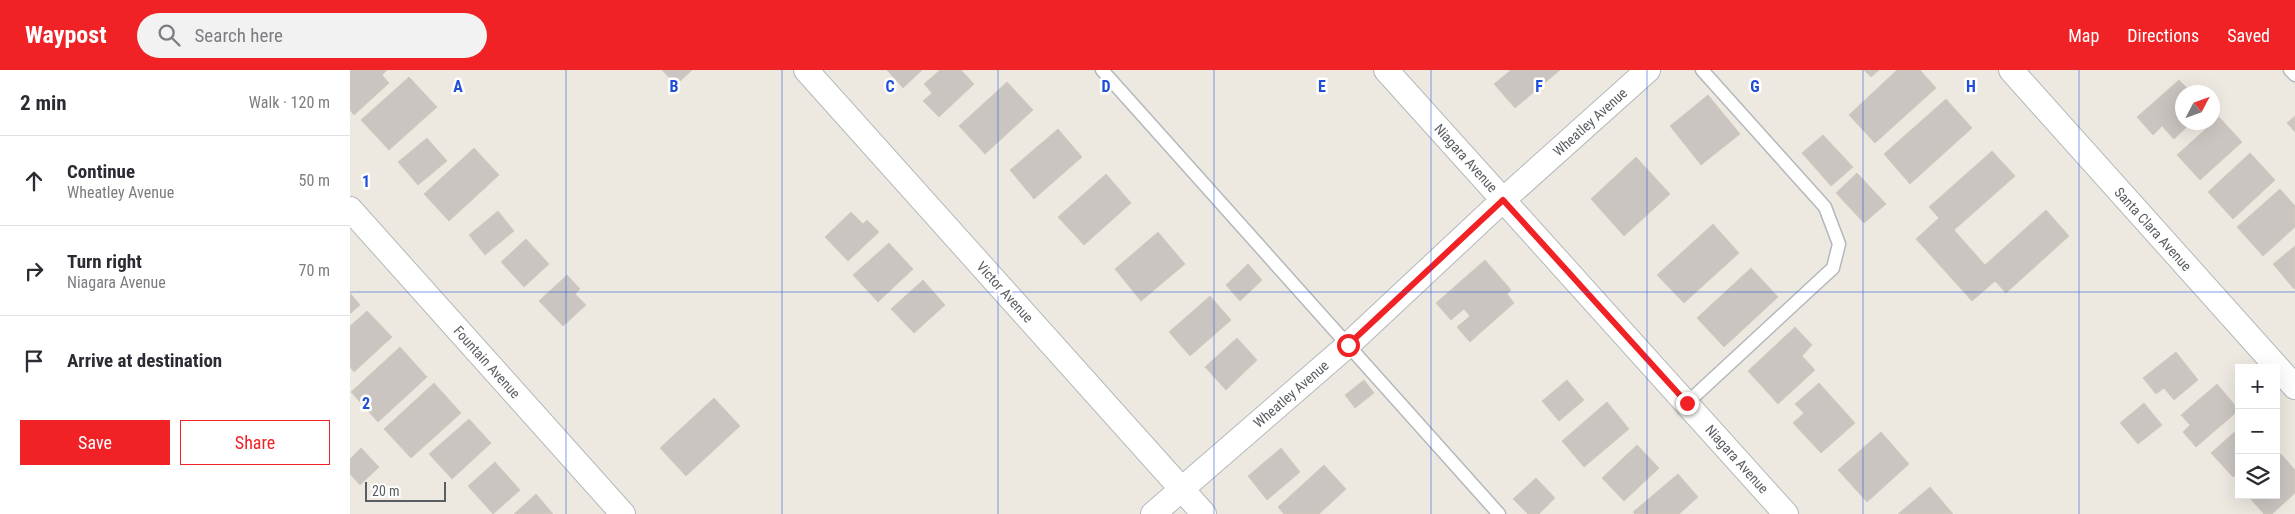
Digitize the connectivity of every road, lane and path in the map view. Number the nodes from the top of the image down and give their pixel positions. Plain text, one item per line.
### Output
1 (806, 70) edge
2 (1102, 70) edge
3 (1386, 70) edge
4 (1648, 70) edge
5 (1702, 70) edge
6 (2010, 70) edge
7 (2290, 70) edge
8 (2295, 75) edge
9 (1503, 200) junction
10 (350, 209) edge
11 (1348, 345) junction
12 (2295, 387) edge
13 (1687, 403) junction
14 (1182, 488) junction
15 (623, 514) edge
16 (1153, 514) edge
17 (1204, 514) edge
18 (1499, 514) edge
19 (1786, 514) edge

1 - 14 street, Victor Avenue
2 - 11 lane
3 - 9 street, Niagara Avenue
4 - 9 street, Wheatley Avenue
5 - 13 lane
6 - 12 street, Santa Clara Avenue
7 - 8 lane
9 - 11 street, Wheatley Avenue
9 - 13 street, Niagara Avenue
10 - 15 street, Fountain Avenue
11 - 14 street, Wheatley Avenue
11 - 18 lane
13 - 19 street, Niagara Avenue
14 - 16 street, Wheatley Avenue
14 - 17 street, Victor Avenue

